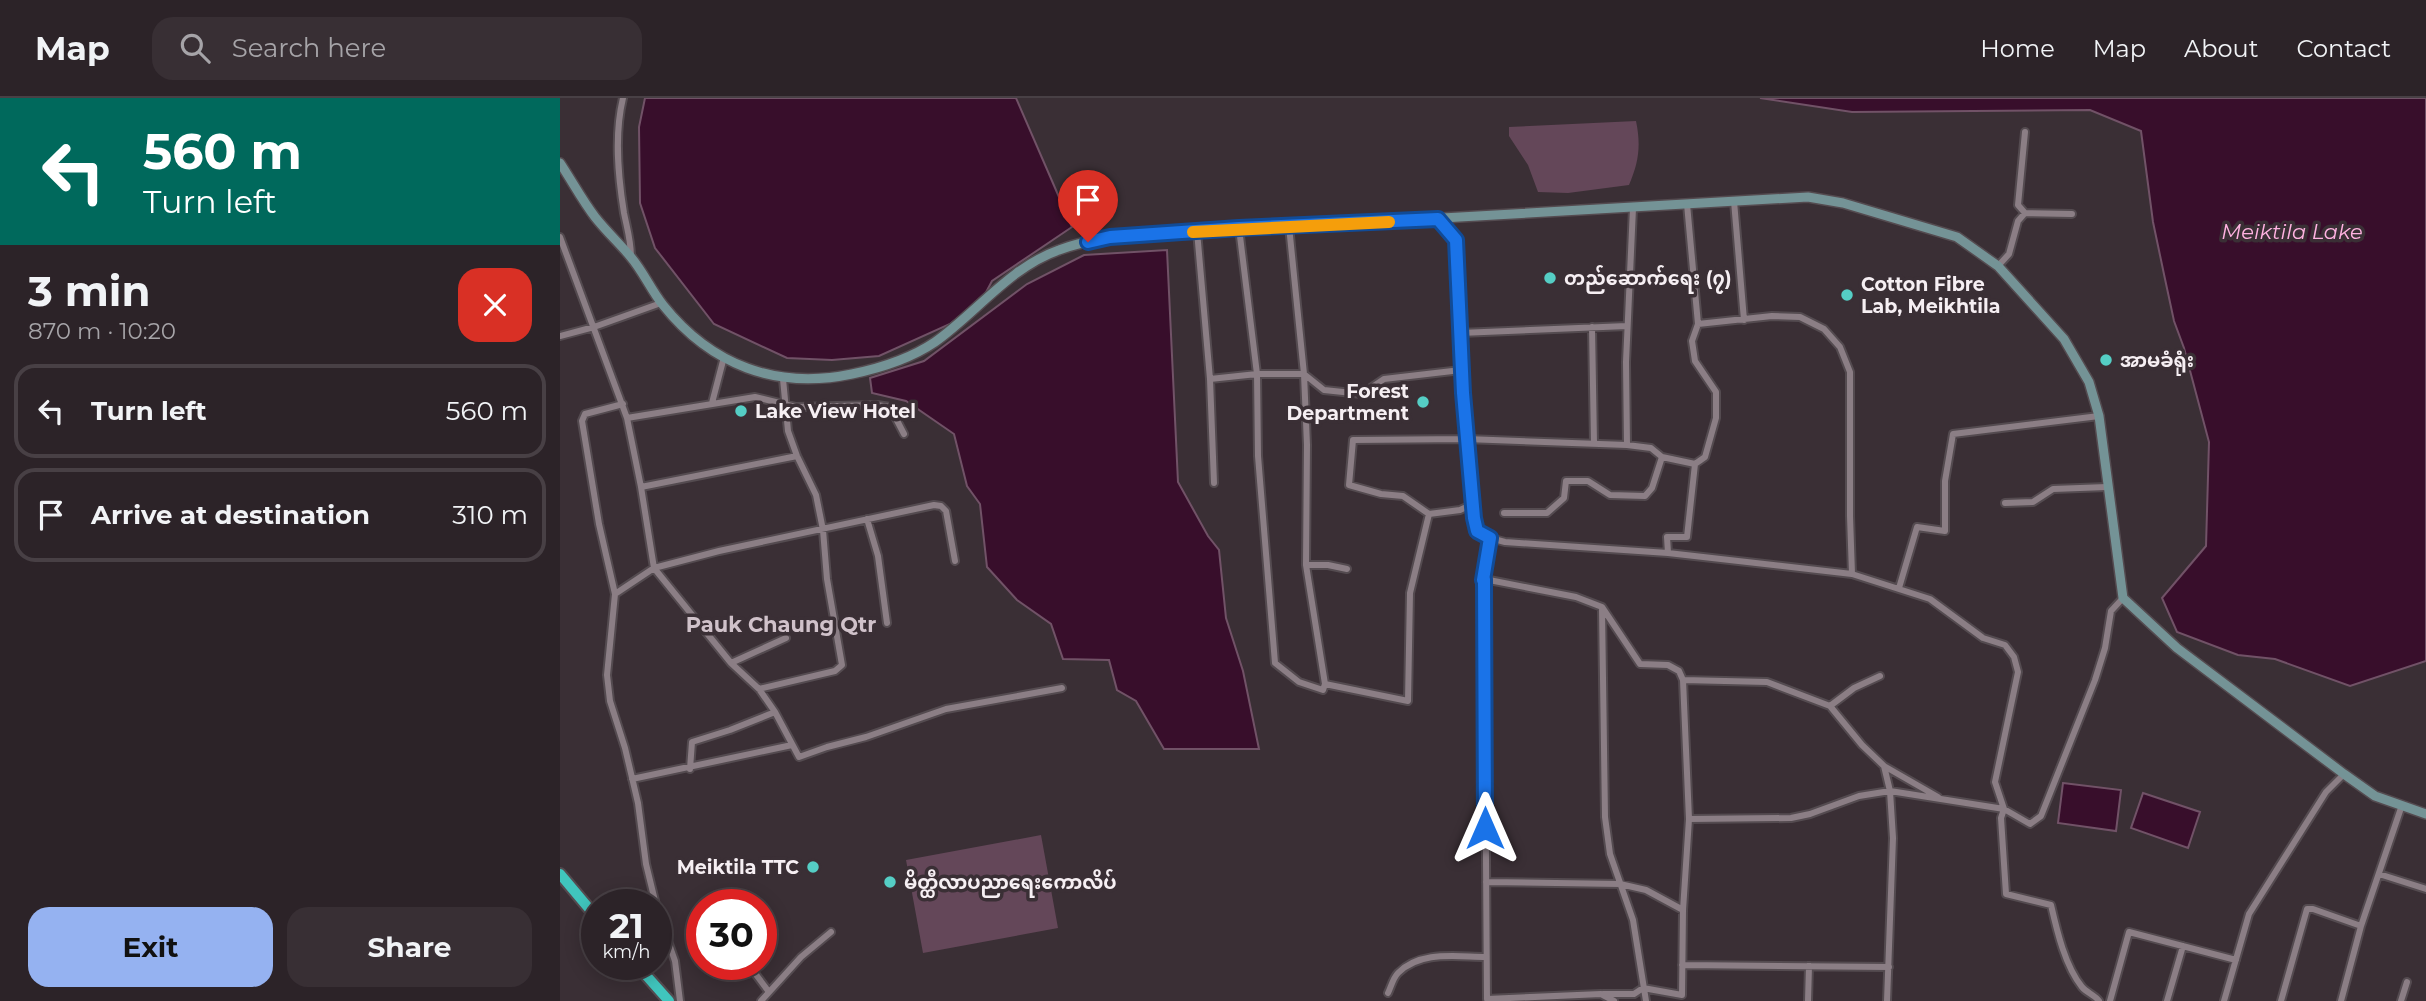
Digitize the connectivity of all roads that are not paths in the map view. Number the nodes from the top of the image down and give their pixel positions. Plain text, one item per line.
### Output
1 (623, 98) edge
2 (2025, 132) dead end
3 (560, 163) edge
4 (1734, 201) junction
5 (1687, 204) junction
6 (1633, 208) junction
7 (2025, 213) junction
8 (2072, 214) dead end
9 (1438, 219) junction
10 (1289, 226) junction
11 (1239, 228) junction
12 (1197, 231) junction
13 (560, 237) edge
14 (631, 257) junction
15 (1998, 267) junction
16 (661, 303) junction
17 (1744, 320) junction
18 (1698, 324) junction
19 (1627, 326) junction
20 (594, 327) junction
21 (1592, 327) junction
22 (1460, 333) junction
23 (560, 336) edge
24 (724, 357) junction
25 (1461, 370) junction
26 (1257, 374) junction
27 (1304, 374) junction
28 (783, 379) junction
29 (1210, 379) junction
30 (712, 403) junction
31 (785, 403) junction
32 (623, 404) junction
33 (2099, 416) junction
34 (627, 418) junction
35 (904, 434) dead end
36 (1466, 439) junction
37 (1594, 444) junction
38 (1627, 446) junction
39 (797, 456) junction
40 (1662, 457) junction
41 (1695, 464) junction
42 (1214, 484) dead end
43 (641, 487) junction
44 (2107, 487) junction
45 (2005, 503) dead end
46 (1473, 504) junction
47 (1504, 513) dead end
48 (1429, 514) junction
49 (867, 519) junction
50 (823, 530) junction
51 (1490, 538) junction
52 (1668, 553) junction
53 (955, 561) dead end
54 (1306, 565) junction
55 (654, 568) junction
56 (1348, 569) dead end
57 (1852, 574) junction
58 (1484, 579) junction
59 (1899, 588) junction
60 (615, 594) junction
61 (2123, 598) junction
62 (1602, 607) junction
63 (887, 623) dead end
64 (786, 638) dead end
65 (731, 663) junction
66 (1880, 676) dead end
67 (1682, 680) junction
68 (1325, 684) junction
69 (1062, 688) dead end
70 (759, 689) junction
71 (1830, 706) junction
72 (775, 712) junction
73 (792, 745) junction
74 (1884, 766) junction
75 (690, 769) junction
76 (2344, 775) junction
77 (632, 779) junction
78 (1890, 791) junction
79 (1943, 800) junction
80 (2402, 805) junction
81 (2004, 809) junction
82 (2426, 814) edge
83 (1689, 819) junction
84 (560, 874) edge
85 (2379, 874) junction
86 (1486, 882) junction
87 (1620, 884) junction
88 (652, 889) edge
89 (2426, 889) edge
90 (581, 899) edge
91 (1683, 910) junction
92 (2361, 926) junction
93 (831, 932) dead end
94 (2183, 946) junction
95 (672, 952) edge
96 (1486, 957) junction
97 (2236, 960) junction
98 (1682, 965) junction
99 (1809, 967) junction
100 (1889, 967) junction
101 (650, 980) edge
102 (760, 980) edge
103 (2407, 982) dead end
104 (1643, 988) junction
105 (769, 992) junction
106 (1388, 993) dead end
107 (1601, 994) junction
108 (1634, 998) edge
109 (1487, 1000) edge
110 (669, 1001) edge
111 (680, 1001) edge
112 (761, 1001) edge
113 (1614, 1001) edge
114 (1646, 1001) edge
115 (1808, 1001) edge
116 (1887, 1001) edge
117 (2099, 1001) edge
118 (2110, 1001) edge
119 (2167, 1001) edge
120 (2224, 1001) edge
121 (2281, 1001) edge
122 (2341, 1001) edge
123 (2401, 1001) edge

1 - 14 street
2 - 7 street
3 - 14 street
4 - 5 street
4 - 15 street
4 - 17 street
5 - 6 street
5 - 18 street
6 - 9 street
6 - 19 street
7 - 8 street
7 - 15 street
9 - 10 street
9 - 22 street
10 - 11 street
10 - 27 street
11 - 12 street
11 - 26 street
12 - 28 street
12 - 29 street
13 - 20 street
14 - 16 street
15 - 33 street
16 - 20 street
16 - 24 street
17 - 18 street
17 - 57 street
18 - 41 street
19 - 21 street
19 - 38 street
20 - 23 street
20 - 32 street
21 - 22 street
21 - 37 street
22 - 25 street
24 - 28 street
24 - 30 street
25 - 27 street
25 - 36 street
26 - 27 street
26 - 29 street
26 - 68 street
27 - 54 street
28 - 31 street
29 - 42 street
30 - 31 street
30 - 34 street
31 - 35 street
31 - 39 street
32 - 34 street
32 - 60 street
33 - 44 street
33 - 59 street
34 - 43 street
36 - 37 street
36 - 46 street
36 - 48 street
37 - 38 street
38 - 40 street
39 - 43 street
39 - 50 street
40 - 41 street
40 - 47 street
41 - 52 street
43 - 55 street
44 - 45 street
44 - 61 street
46 - 48 street
46 - 51 street
48 - 68 street
49 - 50 street
49 - 53 street
49 - 63 street
50 - 55 street
50 - 70 street
51 - 52 street
51 - 58 street
52 - 57 street
54 - 56 street
54 - 68 street
55 - 60 street
55 - 65 street
57 - 59 street
58 - 62 street
58 - 86 street
59 - 81 street
60 - 77 street
61 - 76 street
61 - 81 street
62 - 67 street
62 - 87 street
64 - 65 street
65 - 70 street
66 - 71 street
67 - 71 street
67 - 83 street
69 - 73 street
70 - 72 street
71 - 74 street
72 - 73 street
72 - 75 street
73 - 75 street
74 - 78 street
74 - 79 street
75 - 77 street
76 - 80 street
76 - 97 street
77 - 88 street
78 - 79 street
78 - 83 street
78 - 100 street
79 - 81 street
80 - 82 street
80 - 85 street
81 - 117 street
83 - 91 street
84 - 90 highway
85 - 89 street
85 - 92 street
86 - 87 street
86 - 96 street
87 - 91 street
87 - 104 street
91 - 98 street
92 - 121 street
92 - 122 street
93 - 105 street
94 - 97 street
94 - 118 street
94 - 119 street
95 - 111 street
96 - 106 street
96 - 109 street
97 - 120 street
98 - 99 street
98 - 104 street
99 - 100 street
99 - 115 street
100 - 116 street
101 - 110 highway
102 - 105 street
103 - 123 street
104 - 108 street
104 - 114 street
105 - 112 street
107 - 108 street
107 - 109 street
107 - 113 street

